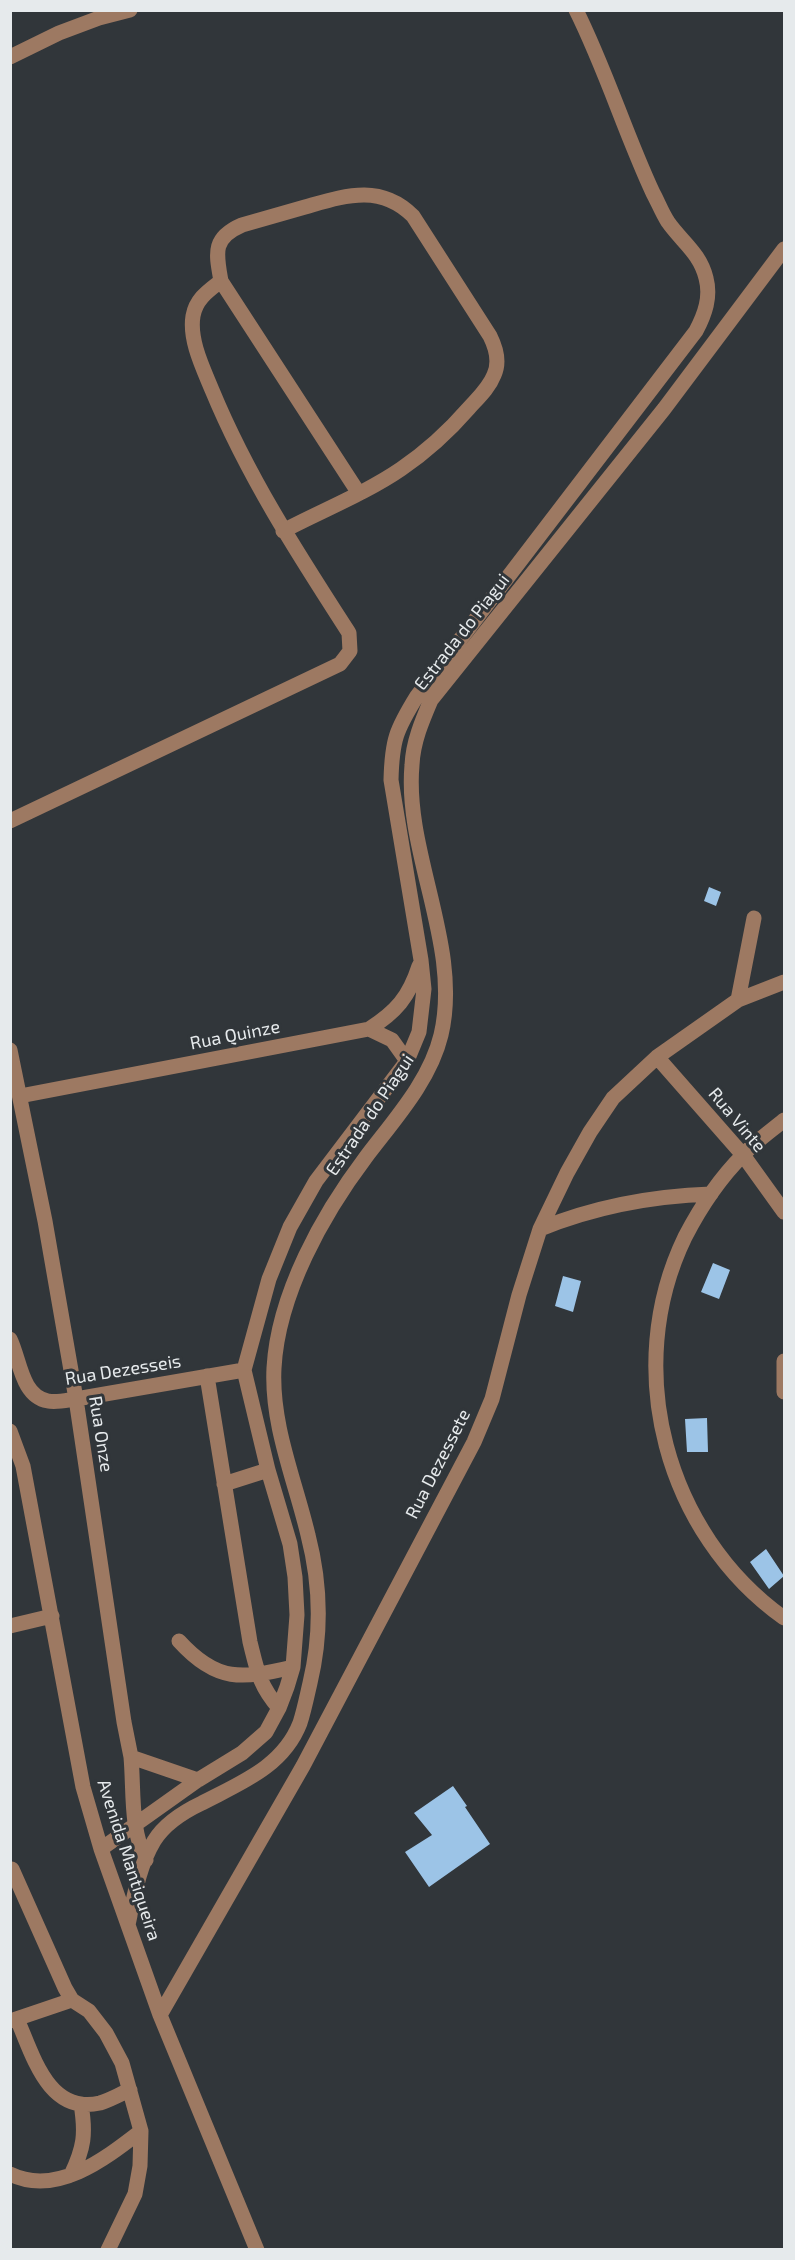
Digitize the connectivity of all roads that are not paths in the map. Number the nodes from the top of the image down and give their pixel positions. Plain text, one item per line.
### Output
1 (130, 10) edge
2 (576, 10) edge
3 (10, 57) edge
4 (784, 249) edge
5 (221, 282) junction
6 (358, 492) junction
7 (283, 531) junction
8 (11, 821) edge
9 (754, 918) dead end
10 (421, 960) junction
11 (784, 982) edge
12 (738, 1000) junction
13 (369, 1029) junction
14 (10, 1050) edge
15 (657, 1056) junction
16 (407, 1060) junction
17 (20, 1096) junction
18 (784, 1120) edge
19 (743, 1155) junction
20 (711, 1194) junction
21 (784, 1212) edge
22 (540, 1229) junction
23 (10, 1339) edge
24 (784, 1361) edge
25 (244, 1370) junction
26 (207, 1376) junction
27 (784, 1392) edge
28 (76, 1399) junction
29 (10, 1431) edge
30 (268, 1470) junction
31 (224, 1485) junction
32 (51, 1616) junction
33 (784, 1618) edge
34 (10, 1626) edge
35 (179, 1641) dead end
36 (293, 1667) junction
37 (258, 1675) junction
38 (279, 1708) junction
39 (131, 1757) junction
40 (198, 1780) junction
41 (135, 1824) junction
42 (101, 1849) junction
43 (146, 1860) junction
44 (10, 1870) edge
45 (128, 1925) junction
46 (72, 2000) junction
47 (160, 2015) junction
48 (14, 2020) edge
49 (130, 2090) junction
50 (81, 2104) junction
51 (141, 2131) junction
52 (10, 2174) edge
53 (71, 2175) junction
54 (108, 2250) edge
55 (257, 2250) edge

1 - 3 street
2 - 10 street
4 - 43 street, Estrada do Piagui
5 - 6 street
5 - 6 street
5 - 7 street
6 - 7 street
7 - 8 street
9 - 12 street
10 - 13 street, Rua Quinze
10 - 16 street
11 - 12 street, Rua Dezessete
12 - 15 street, Rua Dezessete
13 - 16 street
13 - 17 street, Rua Quinze
14 - 17 street, Rua Onze
15 - 19 street, Rua Vinte
15 - 22 street, Rua Dezessete
16 - 25 street
17 - 28 street, Rua Onze
18 - 19 street
19 - 20 street
19 - 21 street, Rua Vinte
20 - 22 street
20 - 33 street
22 - 47 street, Rua Dezessete
23 - 28 street, Rua Dezesseis
24 - 27 street
25 - 26 street, Rua Dezesseis
25 - 30 street
26 - 28 street, Rua Dezesseis
26 - 31 street
28 - 39 street, Rua Onze
29 - 32 street, Avenida Mantiqueira
30 - 31 street
30 - 36 street
31 - 37 street
32 - 34 street
32 - 42 street, Avenida Mantiqueira
35 - 37 street
36 - 37 street
36 - 38 street
37 - 38 street
38 - 40 street
39 - 40 street
39 - 41 street, Rua Onze
40 - 41 street
41 - 42 street
41 - 43 street, Rua Onze
42 - 45 street, Avenida Mantiqueira
43 - 45 street, Estrada do Piagui
44 - 46 street
45 - 47 street, Avenida Mantiqueira
46 - 48 street
46 - 49 street
47 - 55 street, Avenida Mantiqueira
48 - 50 street
49 - 50 street
49 - 51 street
50 - 53 street
51 - 53 street
51 - 54 street
52 - 53 street

